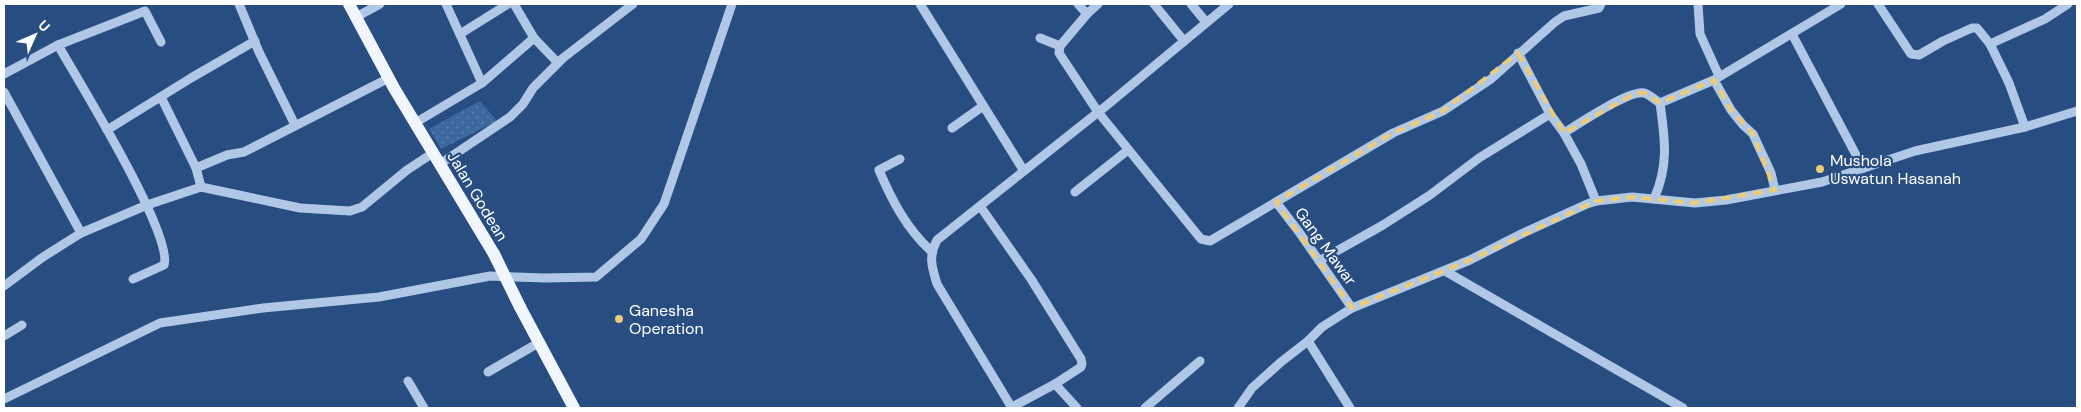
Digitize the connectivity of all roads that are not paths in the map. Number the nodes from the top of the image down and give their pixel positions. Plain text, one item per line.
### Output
1 (239, 4) edge
2 (349, 4) edge
3 (380, 4) edge
4 (446, 4) edge
5 (508, 4) edge
6 (514, 4) edge
7 (633, 4) edge
8 (732, 4) edge
9 (920, 4) edge
10 (1078, 4) edge
11 (1098, 4) edge
12 (1154, 4) edge
13 (1191, 4) edge
14 (1601, 4) edge
15 (1698, 4) edge
16 (1878, 4) edge
17 (2068, 4) edge
18 (1225, 5) edge
19 (1836, 5) edge
20 (143, 7) edge
21 (1087, 14) junction
22 (356, 17) junction
23 (1206, 22) junction
24 (460, 34) junction
25 (1792, 34) junction
26 (534, 38) junction
27 (1040, 38) dead end
28 (255, 41) junction
29 (1184, 41) junction
30 (161, 42) dead end
31 (1990, 44) junction
32 (58, 46) junction
33 (1060, 46) junction
34 (1518, 53) junction
35 (558, 63) junction
36 (4, 74) edge
37 (389, 78) junction
38 (1716, 78) junction
39 (482, 83) junction
40 (4, 92) edge
41 (161, 97) junction
42 (1660, 103) junction
43 (983, 106) junction
44 (2077, 111) edge
45 (1098, 112) junction
46 (1550, 114) junction
47 (416, 123) junction
48 (295, 125) junction
49 (2025, 127) junction
50 (952, 128) dead end
51 (107, 130) junction
52 (1564, 133) junction
53 (1128, 150) junction
54 (436, 159) junction
55 (900, 159) dead end
56 (196, 168) junction
57 (1863, 168) junction
58 (1024, 171) junction
59 (200, 183) junction
60 (1775, 190) junction
61 (1075, 192) dead end
62 (1654, 199) junction
63 (1596, 201) junction
64 (1276, 202) junction
65 (147, 206) junction
66 (980, 206) junction
67 (81, 233) junction
68 (932, 251) junction
69 (1319, 261) junction
70 (1445, 270) junction
71 (133, 279) dead end
72 (4, 286) edge
73 (1352, 308) junction
74 (22, 325) dead end
75 (4, 336) edge
76 (1308, 341) junction
77 (540, 342) junction
78 (1200, 361) dead end
79 (488, 372) dead end
80 (408, 381) dead end
81 (1055, 384) junction
82 (4, 399) edge
83 (424, 408) edge
84 (574, 408) edge
85 (1012, 408) edge
86 (1077, 408) edge
87 (1145, 408) edge
88 (1238, 408) edge
89 (1350, 408) edge
90 (1684, 408) edge

1 - 28 street
2 - 22 main road, Jalan Godean
3 - 22 street
4 - 24 street
5 - 24 street
6 - 26 street
7 - 35 street
8 - 82 street
9 - 43 street
10 - 21 street
11 - 21 street
12 - 29 street
13 - 23 street
14 - 34 street
15 - 38 street
16 - 31 street
17 - 31 street
18 - 23 street
19 - 25 street
20 - 30 street
20 - 32 street
21 - 33 street
22 - 37 main road, Jalan Godean
23 - 29 street
24 - 39 street
25 - 38 street
25 - 57 street
26 - 35 street
26 - 39 street
27 - 33 street
28 - 41 street
28 - 48 street
29 - 45 street
31 - 49 street
32 - 36 street
32 - 51 street
33 - 45 street
34 - 46 street
34 - 64 street
35 - 54 street
37 - 47 main road, Jalan Godean
37 - 48 street
38 - 42 street
38 - 60 street
39 - 47 street
40 - 67 street
41 - 51 street
41 - 56 street
42 - 52 street
42 - 62 street
43 - 50 street
43 - 58 street
44 - 49 street
45 - 53 street
45 - 58 street
46 - 52 street
46 - 69 street
47 - 54 main road, Jalan Godean
48 - 56 street
49 - 57 street
51 - 65 street
52 - 63 street
53 - 61 street
53 - 64 street
54 - 59 street
54 - 77 main road, Jalan Godean, bridge
55 - 68 street
56 - 59 street
57 - 60 street
58 - 66 street
59 - 65 street
60 - 62 street
62 - 63 street
63 - 70 street
64 - 69 street, Gang Mawar
65 - 67 street
65 - 71 street
66 - 68 street
66 - 81 street
67 - 72 street
68 - 85 street
69 - 73 street, Gang Mawar
70 - 73 street
70 - 90 street
73 - 76 street
74 - 75 street
76 - 88 street
76 - 89 street
77 - 79 street
77 - 84 main road, Jalan Godean
78 - 87 street
80 - 83 street
81 - 85 street
81 - 86 street

